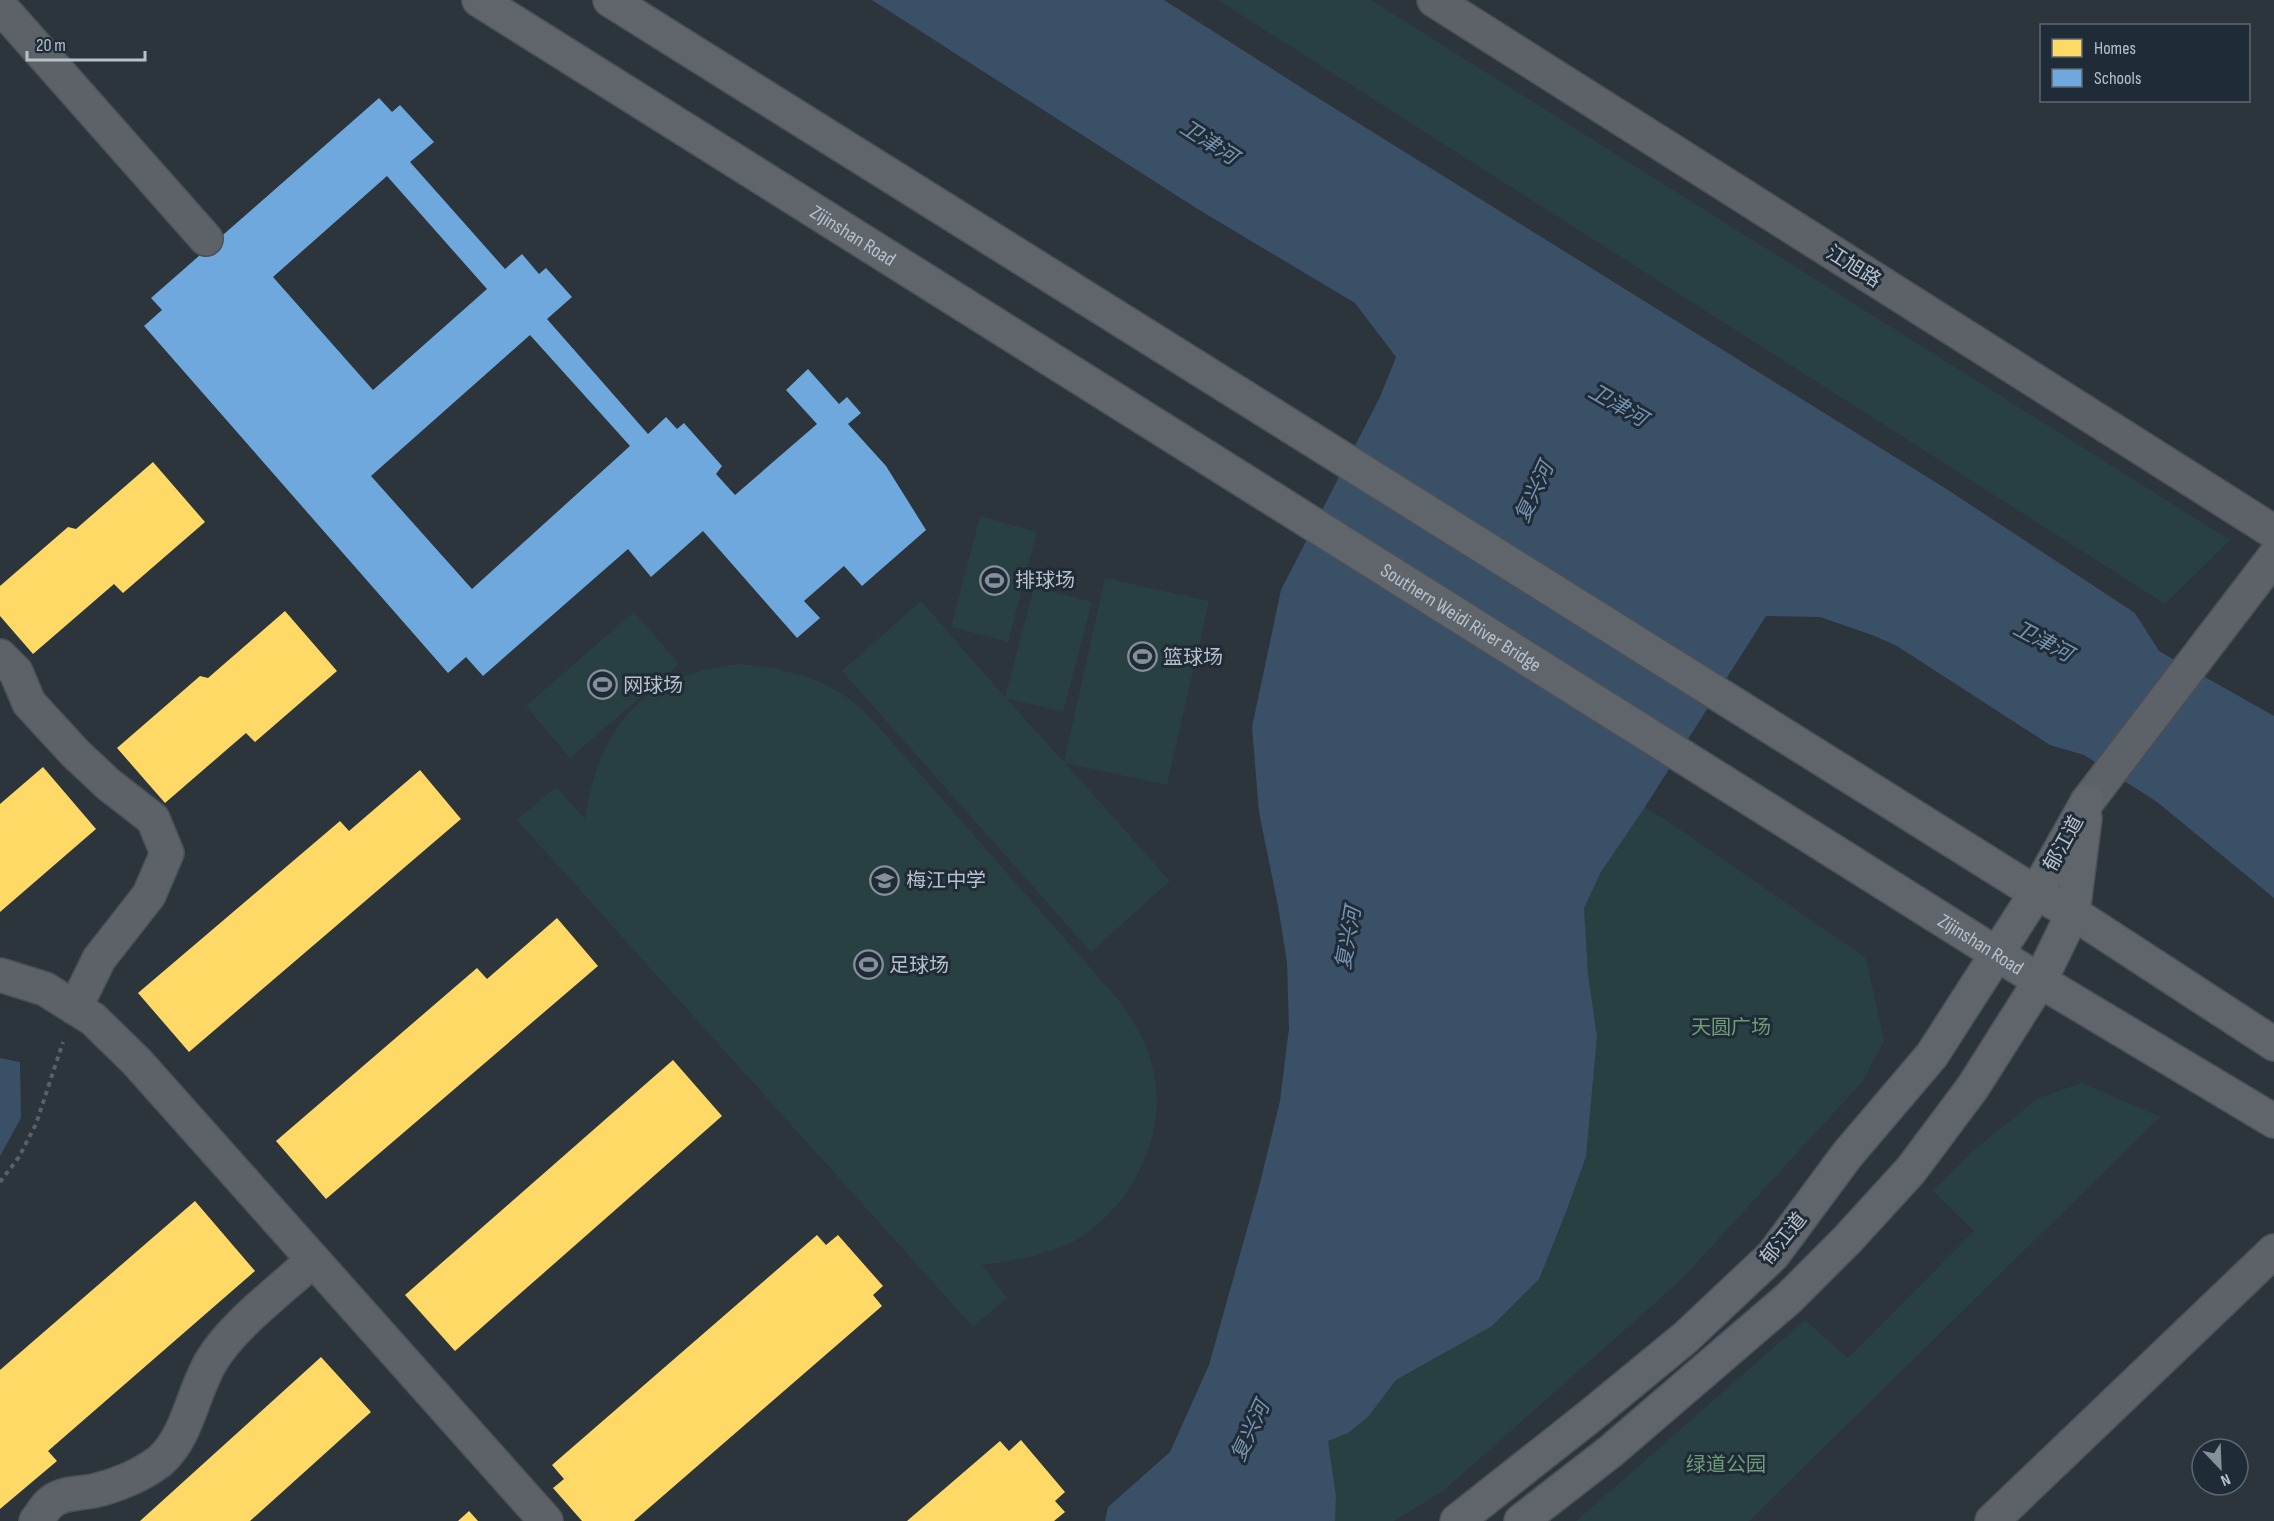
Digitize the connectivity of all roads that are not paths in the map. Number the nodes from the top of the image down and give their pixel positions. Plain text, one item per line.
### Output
1 (479, 0) edge
2 (610, 0) edge
3 (1434, 0) edge
4 (0, 6) edge
5 (206, 239) dead end
6 (1230, 470) joint
7 (2274, 532) edge
8 (2274, 557) edge
9 (0, 656) edge
10 (1693, 760) joint
11 (2087, 802) junction
12 (2036, 892) junction
13 (2073, 913) junction
14 (1996, 952) junction
15 (0, 975) edge
16 (2040, 981) junction
17 (75, 1008) junction
18 (2274, 1044) edge
19 (2274, 1121) edge
20 (2274, 1251) edge
21 (313, 1260) junction
22 (1458, 1520) edge
23 (36, 1521) edge
24 (546, 1521) edge
25 (1521, 1521) edge
26 (1992, 1521) edge

1 - 6 main road, Zijinshan Road
2 - 12 main road
3 - 7 street, 江旭路
4 - 5 street
6 - 10 main road, Southern Weidi River Bridge
8 - 11 street
9 - 17 street
10 - 14 main road, Zijinshan Road
11 - 12 main road, 郁江道
11 - 13 main road, 郁江道
12 - 13 main road
12 - 14 main road, 郁江道
13 - 16 main road, 郁江道
13 - 18 main road
14 - 16 main road, Zijinshan Road
14 - 22 main road, 郁江道
15 - 17 street
16 - 19 main road, Zijinshan Road
16 - 25 main road, 郁江道
17 - 21 street
20 - 26 street
21 - 23 street
21 - 24 street

